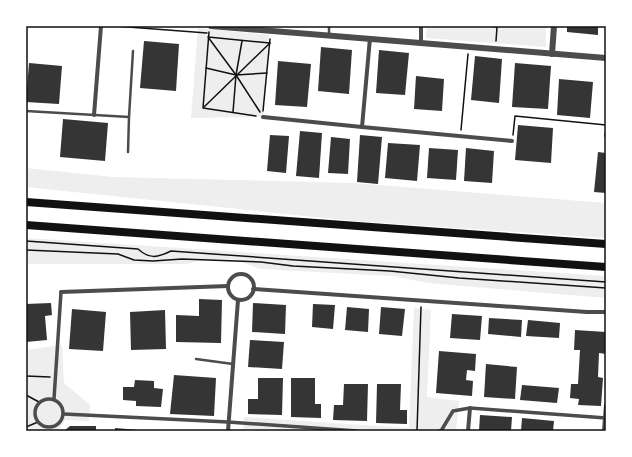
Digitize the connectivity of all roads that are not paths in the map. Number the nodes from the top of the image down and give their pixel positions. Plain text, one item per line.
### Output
1 (101, 26) edge
2 (211, 26) edge
3 (329, 26) edge
4 (421, 26) edge
5 (554, 26) edge
6 (329, 35) junction
7 (370, 38) junction
8 (421, 42) junction
9 (133, 51) dead end
10 (552, 54) junction
11 (606, 58) edge
12 (26, 111) edge
13 (94, 115) junction
14 (130, 117) junction
15 (263, 117) road end
16 (362, 127) junction
17 (512, 141) road end
18 (128, 152) dead end
19 (26, 202) edge
20 (26, 225) edge
21 (606, 244) edge
22 (606, 267) edge
23 (228, 286) junction
24 (253, 289) junction
25 (61, 292) joint
26 (238, 300) junction
27 (606, 312) edge
28 (196, 358) dead end
29 (232, 364) junction
30 (54, 399) junction
31 (606, 405) edge
32 (470, 408) junction
33 (64, 414) junction
34 (605, 418) edge
35 (228, 422) junction
36 (51, 429) edge
37 (228, 431) edge
38 (357, 431) edge
39 (439, 431) edge
40 (468, 431) edge
41 (604, 431) edge

1 - 13 street
2 - 6 street
3 - 6 lane
4 - 8 street
5 - 10 street
6 - 7 street
7 - 8 street
7 - 16 street
8 - 10 street
9 - 14 lane
10 - 11 street
12 - 13 lane
13 - 14 lane
14 - 18 lane
15 - 16 street
16 - 17 street
19 - 21 highway
20 - 22 highway
23 - 24 street
23 - 25 street
23 - 26 street
24 - 26 street
24 - 27 street
25 - 30 street
26 - 29 street
28 - 29 lane
29 - 35 street
30 - 33 street
30 - 36 street
31 - 34 street
32 - 34 street
32 - 39 street
32 - 40 street
33 - 35 street
33 - 36 street
34 - 41 street
35 - 37 street
35 - 38 street

